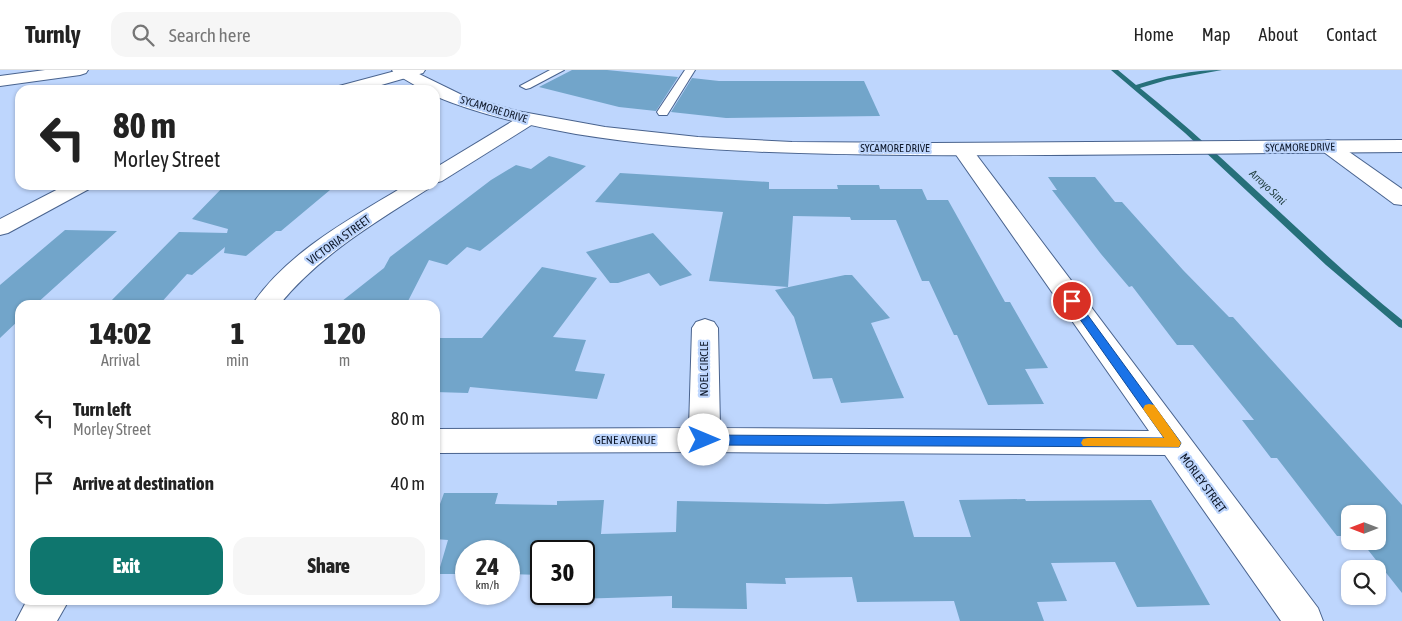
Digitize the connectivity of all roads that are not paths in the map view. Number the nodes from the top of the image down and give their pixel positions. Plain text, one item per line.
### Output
1 (80, 70) edge
2 (559, 70) edge
3 (690, 70) edge
4 (407, 71) edge
5 (0, 81) edge
6 (361, 85) edge
7 (430, 85) edge
8 (526, 86) dead end
9 (440, 91) edge
10 (663, 112) dead end
11 (527, 120) junction
12 (1328, 146) junction
13 (1402, 146) edge
14 (962, 149) junction
15 (440, 174) edge
16 (72, 190) edge
17 (414, 190) edge
18 (1402, 199) edge
19 (4, 223) edge
20 (270, 300) edge
21 (705, 328) dead end
22 (704, 440) junction
23 (440, 441) edge
24 (1174, 443) junction
25 (46, 605) edge
26 (35, 621) edge
27 (1304, 621) edge

1 - 5 street
2 - 8 lane
3 - 10 lane
4 - 6 street
4 - 7 street, SYCAMORE DRIVE
9 - 11 street, SYCAMORE DRIVE
11 - 14 street, SYCAMORE DRIVE
11 - 15 street
12 - 13 street, SYCAMORE DRIVE
12 - 14 street, SYCAMORE DRIVE
12 - 18 street
14 - 24 street, MORLEY STREET
16 - 19 street
17 - 20 street, VICTORIA STREET
21 - 22 street, NOEL CIRCLE
22 - 23 street, GENE AVENUE
22 - 24 street, GENE AVENUE
24 - 27 street, MORLEY STREET
25 - 26 street

